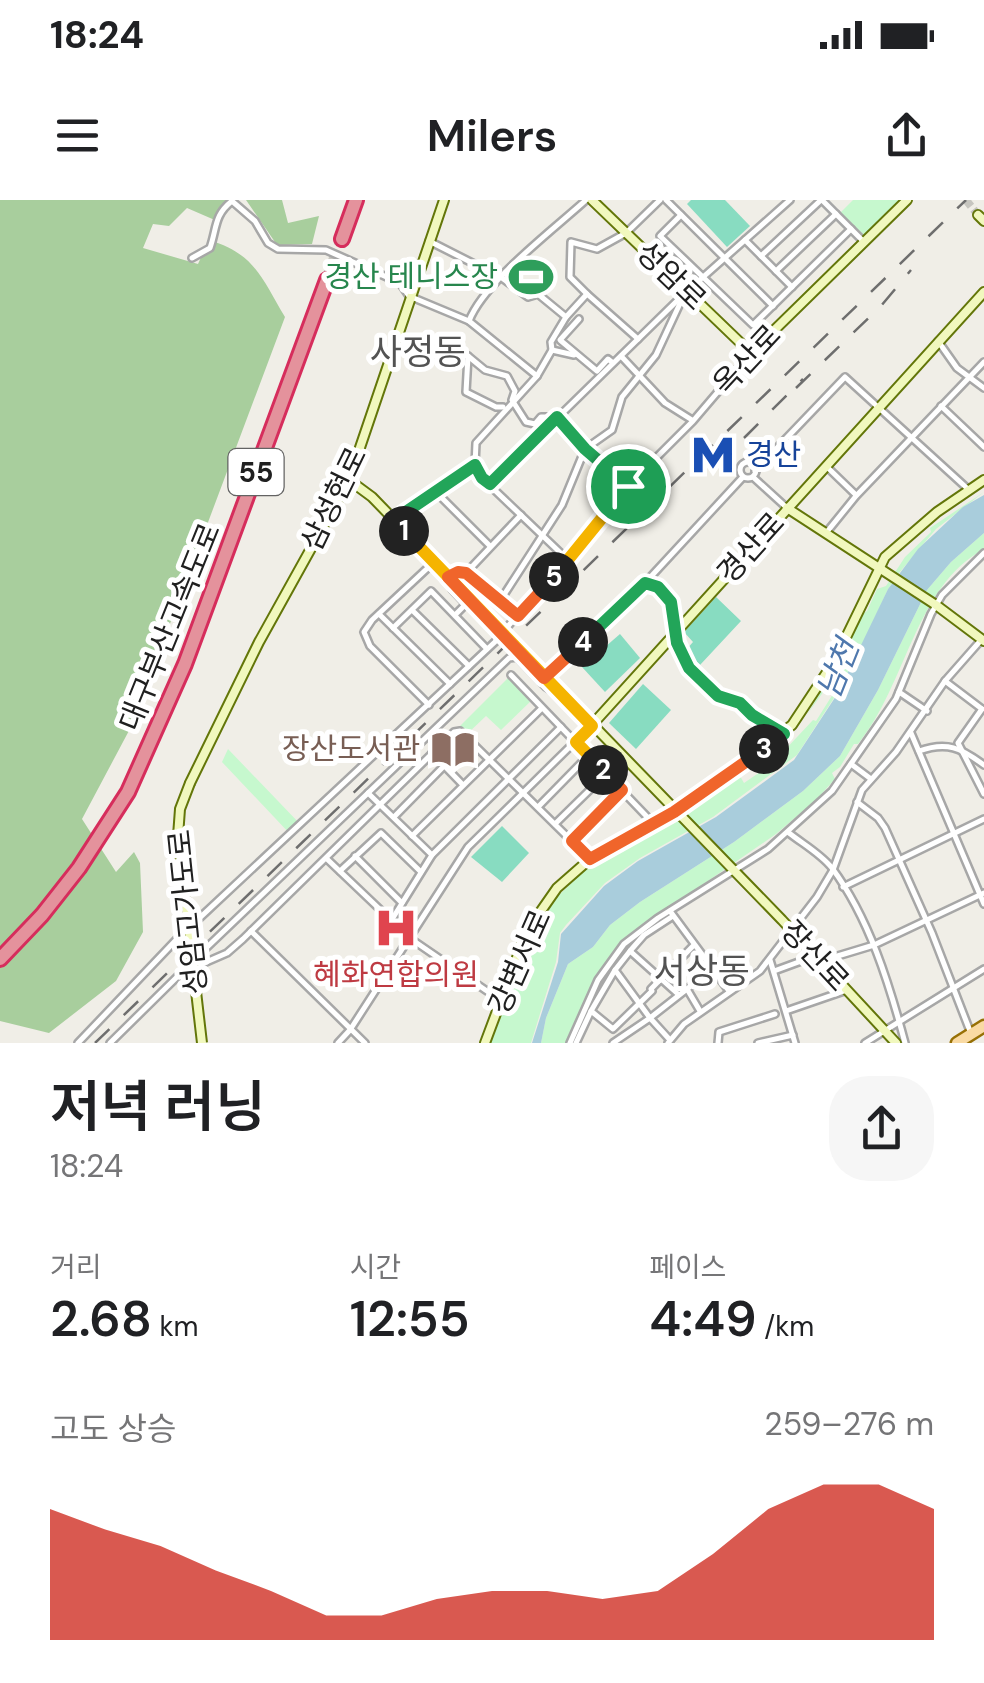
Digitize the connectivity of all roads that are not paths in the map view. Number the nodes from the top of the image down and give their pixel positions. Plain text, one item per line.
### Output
1 (348, 200) edge
2 (356, 200) edge
3 (444, 200) edge
4 (589, 200) edge
5 (663, 200) edge
6 (822, 200) edge
7 (907, 200) edge
8 (785, 201) edge
9 (836, 214) junction
10 (681, 215) junction
11 (851, 229) junction
12 (626, 233) junction
13 (744, 239) junction
14 (429, 241) junction
15 (864, 242) junction
16 (761, 256) junction
17 (192, 258) dead end
18 (724, 258) junction
19 (776, 271) junction
20 (703, 277) junction
21 (502, 278) junction
22 (324, 279) tunnel mouth
23 (792, 287) junction
24 (686, 292) junction
25 (984, 292) edge
26 (587, 294) junction
27 (410, 296) junction
28 (772, 306) junction
29 (566, 317) junction
30 (579, 319) dead end
31 (469, 321) junction
32 (638, 339) junction
33 (937, 340) junction
34 (418, 343) dead end
35 (552, 350) junction
36 (751, 352) junction
37 (574, 355) junction
38 (468, 356) junction
39 (621, 356) junction
40 (984, 362) edge
41 (613, 363) junction
42 (638, 375) junction
43 (537, 376) junction
44 (971, 376) junction
45 (984, 388) edge
46 (512, 400) junction
47 (942, 406) junction
48 (506, 407) junction
49 (878, 408) junction
50 (557, 417) junction
51 (693, 420) junction
52 (911, 438) junction
53 (984, 447) edge
54 (585, 449) junction
55 (475, 465) junction
56 (826, 466) junction
57 (754, 471) junction
58 (743, 477) junction
59 (349, 480) junction
60 (984, 480) edge
61 (490, 484) junction
62 (628, 486) junction
63 (970, 490) junction
64 (436, 492) junction
65 (856, 496) junction
66 (787, 508) junction
67 (522, 515) junction
68 (394, 520) junction
69 (824, 535) junction
70 (544, 536) junction
71 (490, 546) junction
72 (984, 553) edge
73 (568, 560) junction
74 (434, 563) junction
75 (882, 570) junction
76 (466, 573) junction
77 (447, 576) junction
78 (645, 583) junction
79 (500, 601) junction
80 (936, 605) junction
81 (412, 610) junction
82 (378, 614) junction
83 (454, 615) junction
84 (517, 617) junction
85 (393, 628) junction
86 (674, 635) junction
87 (983, 639) edge
88 (488, 649) junction
89 (469, 666) junction
90 (512, 675) dead end
91 (544, 678) junction
92 (945, 681) junction
93 (450, 684) junction
94 (899, 692) junction
95 (566, 700) junction
96 (429, 705) junction
97 (543, 708) junction
98 (983, 710) edge
99 (927, 711) junction
100 (592, 726) junction
101 (561, 727) junction
102 (911, 733) junction
103 (784, 734) junction
104 (576, 742) junction
105 (961, 748) junction
106 (918, 751) junction
107 (432, 754) junction
108 (589, 756) junction
109 (489, 760) junction
110 (851, 764) junction
111 (984, 765) edge
112 (444, 766) junction
113 (606, 774) junction
114 (509, 779) junction
115 (871, 779) junction
116 (190, 783) joint
117 (463, 785) junction
118 (125, 790) junction
119 (622, 790) junction
120 (368, 793) junction
121 (524, 794) junction
122 (984, 794) edge
123 (857, 802) junction
124 (380, 806) junction
125 (538, 807) junction
126 (674, 813) junction
127 (394, 818) junction
128 (984, 819) edge
129 (654, 823) junction
130 (555, 824) junction
131 (954, 832) junction
132 (789, 833) junction
133 (412, 836) junction
134 (572, 841) junction
135 (432, 855) junction
136 (355, 856) junction
137 (327, 858) junction
138 (590, 859) junction
139 (898, 859) junction
140 (833, 870) junction
141 (340, 871) junction
142 (735, 871) junction
143 (421, 872) junction
144 (843, 887) junction
145 (982, 894) edge
146 (402, 903) junction
147 (984, 904) edge
148 (671, 913) junction
149 (926, 920) junction
150 (391, 921) junction
151 (251, 931) junction
152 (792, 931) junction
153 (410, 939) junction
154 (694, 944) junction
155 (874, 944) junction
156 (0, 949) edge
157 (630, 950) junction
158 (0, 958) edge
159 (818, 959) junction
160 (770, 960) junction
161 (203, 964) junction
162 (712, 969) junction
163 (984, 969) edge
164 (615, 970) junction
165 (774, 971) junction
166 (662, 980) junction
167 (954, 988) junction
168 (687, 989) junction
169 (846, 990) junction
170 (729, 992) junction
171 (680, 996) junction
172 (500, 1000) junction
173 (640, 1004) junction
174 (590, 1010) junction
175 (786, 1010) junction
176 (700, 1011) junction
177 (775, 1014) dead end
178 (650, 1018) junction
179 (899, 1022) junction
180 (984, 1026) edge
181 (351, 1029) junction
182 (884, 1032) junction
183 (972, 1034) junction
184 (792, 1035) junction
185 (669, 1042) edge
186 (78, 1043) edge
187 (110, 1043) edge
188 (202, 1043) edge
189 (338, 1043) edge
190 (366, 1043) edge
191 (484, 1043) edge
192 (573, 1043) edge
193 (613, 1043) edge
194 (718, 1043) edge
195 (758, 1043) edge
196 (795, 1043) edge
197 (865, 1043) edge
198 (896, 1043) edge
199 (905, 1043) edge
200 (958, 1043) edge

1 - 2 highway
3 - 14 street, 삼성현로
4 - 12 street, 성암로
4 - 21 street
5 - 10 street
5 - 12 street
6 - 9 street
6 - 16 street
7 - 15 street, 옥산로
8 - 13 street
9 - 11 street
9 - 19 street
10 - 18 street
10 - 20 street
11 - 15 street
11 - 23 street
12 - 24 street, 성암로
12 - 26 street
13 - 16 street
13 - 18 street
14 - 21 street
14 - 27 street, 삼성현로
15 - 36 street, 옥산로
16 - 19 street
17 - 27 street
18 - 20 street
18 - 28 street
19 - 23 street
20 - 24 street
20 - 28 street
21 - 29 street
21 - 31 street
22 - 118 highway, 대구부산고속도로 / 55
23 - 28 street
24 - 32 street
24 - 36 street, 성암로
24 - 42 street
25 - 33 street, 경산로
26 - 29 street
26 - 32 street
27 - 31 street
27 - 59 street, 삼성현로
29 - 35 street
30 - 37 street
31 - 43 street
32 - 39 street
33 - 44 street
33 - 49 street, 경산로
34 - 38 street
35 - 37 street
35 - 43 street
36 - 51 street, 옥산로
37 - 41 street
38 - 46 street
38 - 48 street
39 - 41 street
39 - 42 street
40 - 44 street
41 - 50 street
42 - 51 street
42 - 54 street
43 - 46 street
44 - 45 street
44 - 47 street
46 - 48 street
46 - 50 street
47 - 52 street
47 - 53 street
48 - 55 street
49 - 52 street
49 - 56 street, 경산로
49 - 57 street
50 - 54 street
50 - 61 street
51 - 62 street, 옥산로
52 - 63 street
52 - 65 street
54 - 62 street
54 - 70 street
55 - 61 street
55 - 64 street
56 - 65 street
56 - 66 street, 경산로
57 - 58 street
57 - 58 street
57 - 66 street
58 - 78 street
59 - 68 street
59 - 116 street, 삼성현로
60 - 63 street, 강변서로
61 - 67 street
62 - 73 street, 옥산로
63 - 75 street, 강변서로
64 - 68 street
64 - 71 street
65 - 69 street
66 - 69 street
66 - 86 street, 경산로
67 - 70 street
67 - 71 street
68 - 74 street
69 - 75 street
70 - 73 street
70 - 79 street
71 - 76 street
72 - 80 street
73 - 84 street, 옥산로
74 - 77 street
74 - 82 street
75 - 80 street
75 - 103 street, 강변서로
76 - 77 street
76 - 79 street
77 - 83 street
77 - 91 street
78 - 86 street
78 - 91 street
79 - 84 street
80 - 87 street
80 - 94 street
81 - 83 street
81 - 85 street
81 - 89 street
82 - 85 street
82 - 96 street
83 - 88 street
84 - 88 street, 옥산로, bridge
85 - 93 street
86 - 100 street, 경산로
86 - 103 street
87 - 92 street
88 - 89 street, 옥산로
89 - 93 street, 옥산로
90 - 97 street
91 - 95 street
92 - 98 street
92 - 99 street
93 - 96 street, 옥산로
94 - 99 street
94 - 110 street
95 - 100 street
95 - 120 street
96 - 186 street, 옥산로
97 - 101 street
97 - 109 street
98 - 105 street
99 - 102 street
100 - 104 street, 경산로
100 - 126 street
101 - 104 street
101 - 114 street
102 - 106 street
102 - 115 street
103 - 126 street, 강변서로
104 - 108 street
104 - 121 street, 경산로
105 - 106 street
105 - 111 street
105 - 122 street
106 - 131 street
107 - 109 street
107 - 112 street
107 - 124 street
108 - 113 street
108 - 125 street
109 - 114 street
109 - 117 street
110 - 115 street
110 - 132 street
112 - 117 street
112 - 127 street
113 - 119 street
113 - 130 street
114 - 121 street
114 - 135 street
115 - 123 street
116 - 188 street, 성암고가도로, bridge
117 - 133 street
118 - 156 highway, 대구부산고속도로 / 55
118 - 158 highway, 대구부산고속도로 / 55
119 - 129 street
119 - 134 street
120 - 124 street
120 - 161 street
121 - 125 street
121 - 153 street, 경산로
123 - 139 street
123 - 140 street
124 - 127 street
124 - 137 street
125 - 130 street
126 - 129 street, 강변서로
126 - 142 street, 장산로
127 - 133 street
128 - 131 street
129 - 138 street, 강변서로
130 - 134 street
131 - 139 street
131 - 145 street
132 - 140 street
132 - 142 street
133 - 135 street
134 - 138 street
135 - 143 street
136 - 141 street
136 - 143 street
136 - 146 street
137 - 141 street
137 - 151 street
138 - 172 street, 강변서로
139 - 144 street
139 - 149 street
140 - 144 street
140 - 152 street
141 - 150 street
142 - 148 street
142 - 152 street, 장산로
143 - 146 street
144 - 155 street
145 - 147 street
145 - 149 street
146 - 150 street
148 - 154 street
148 - 157 street
148 - 192 street
149 - 155 street
149 - 167 street
150 - 153 street
151 - 161 street
151 - 181 street
152 - 159 street, 장산로
152 - 160 street
153 - 172 street
153 - 181 street, 경산로
154 - 162 street
154 - 166 street
155 - 159 street
155 - 179 street
157 - 164 street
157 - 166 street
159 - 165 street
159 - 169 street, 장산로
160 - 165 street
160 - 170 street
161 - 187 street
162 - 168 street
162 - 170 street
163 - 167 street
164 - 173 street
164 - 174 street
165 - 175 street
166 - 171 street
166 - 173 street
167 - 179 street
167 - 183 street
168 - 171 street
168 - 176 street
169 - 175 street
169 - 182 street, 장산로
170 - 176 street
171 - 178 street
172 - 191 street, 강변서로
173 - 174 street
173 - 178 street
174 - 192 street
175 - 184 street
176 - 185 street
177 - 194 street
178 - 185 street
178 - 193 street
179 - 182 street
179 - 199 street
180 - 183 main road
181 - 189 street, 경산로
181 - 190 street
182 - 197 street
182 - 198 street, 장산로
183 - 200 main road
184 - 195 street
184 - 196 street

